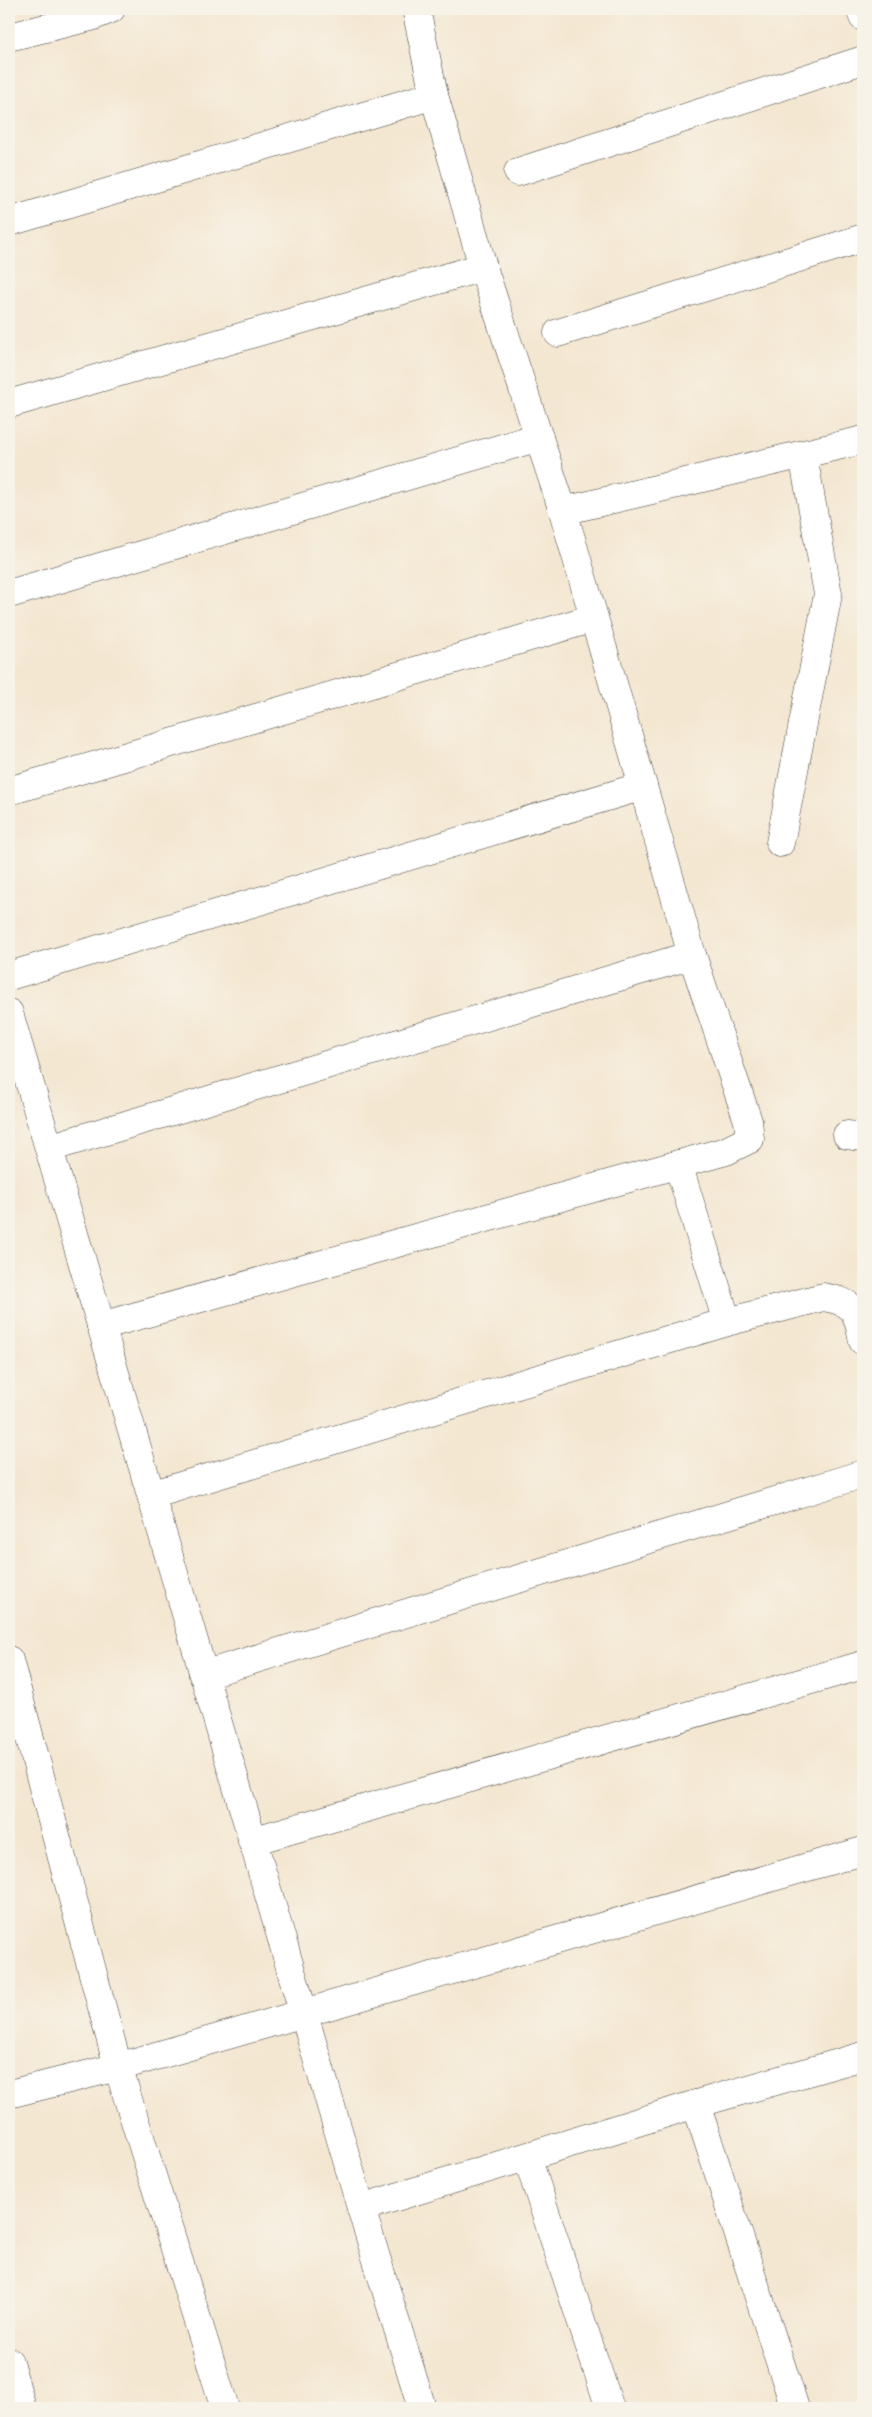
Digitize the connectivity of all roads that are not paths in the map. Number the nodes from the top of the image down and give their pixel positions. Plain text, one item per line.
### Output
1 (111, 9) edge
2 (416, 9) edge
3 (860, 9) edge
4 (863, 17) edge
5 (9, 36) edge
6 (863, 60) edge
7 (434, 95) junction
8 (518, 172) dead end
9 (9, 222) edge
10 (863, 238) edge
11 (483, 267) junction
12 (558, 333) dead end
13 (9, 404) edge
14 (539, 437) junction
15 (863, 440) edge
16 (803, 455) junction
17 (562, 511) junction
18 (9, 594) edge
19 (594, 618) junction
20 (643, 786) junction
21 (9, 791) edge
22 (780, 844) dead end
23 (692, 955) junction
24 (9, 976) edge
25 (9, 1013) edge
26 (49, 1148) junction
27 (678, 1164) junction
28 (727, 1322) junction
29 (101, 1326) junction
30 (863, 1341) edge
31 (863, 1474) edge
32 (151, 1495) junction
33 (9, 1660) edge
34 (863, 1665) edge
35 (203, 1675) junction
36 (252, 1841) junction
37 (863, 1851) edge
38 (303, 2014) junction
39 (863, 2056) edge
40 (118, 2067) junction
41 (9, 2094) edge
42 (696, 2104) junction
43 (527, 2157) junction
44 (360, 2208) junction
45 (9, 2362) edge
46 (22, 2408) edge
47 (225, 2408) edge
48 (422, 2408) edge
49 (610, 2408) edge
50 (795, 2408) edge

1 - 5 street
2 - 7 street
3 - 4 street
6 - 8 street
7 - 9 street
7 - 11 street
10 - 12 street
11 - 13 street
11 - 14 street
14 - 17 street
14 - 18 street
15 - 16 street
16 - 17 street
16 - 22 street
17 - 19 street
19 - 20 street
19 - 21 street
20 - 23 street
20 - 24 street
23 - 26 street
23 - 27 street
25 - 26 street
26 - 29 street
27 - 28 street
27 - 29 street
28 - 30 street
28 - 32 street
29 - 32 street
31 - 35 street
32 - 35 street
33 - 40 street
34 - 36 street
35 - 36 street
36 - 38 street
37 - 38 street
38 - 40 street
38 - 44 street
39 - 42 street
40 - 41 street
40 - 47 street
42 - 43 street
42 - 50 street
43 - 44 street
43 - 49 street
44 - 48 street
45 - 46 street

